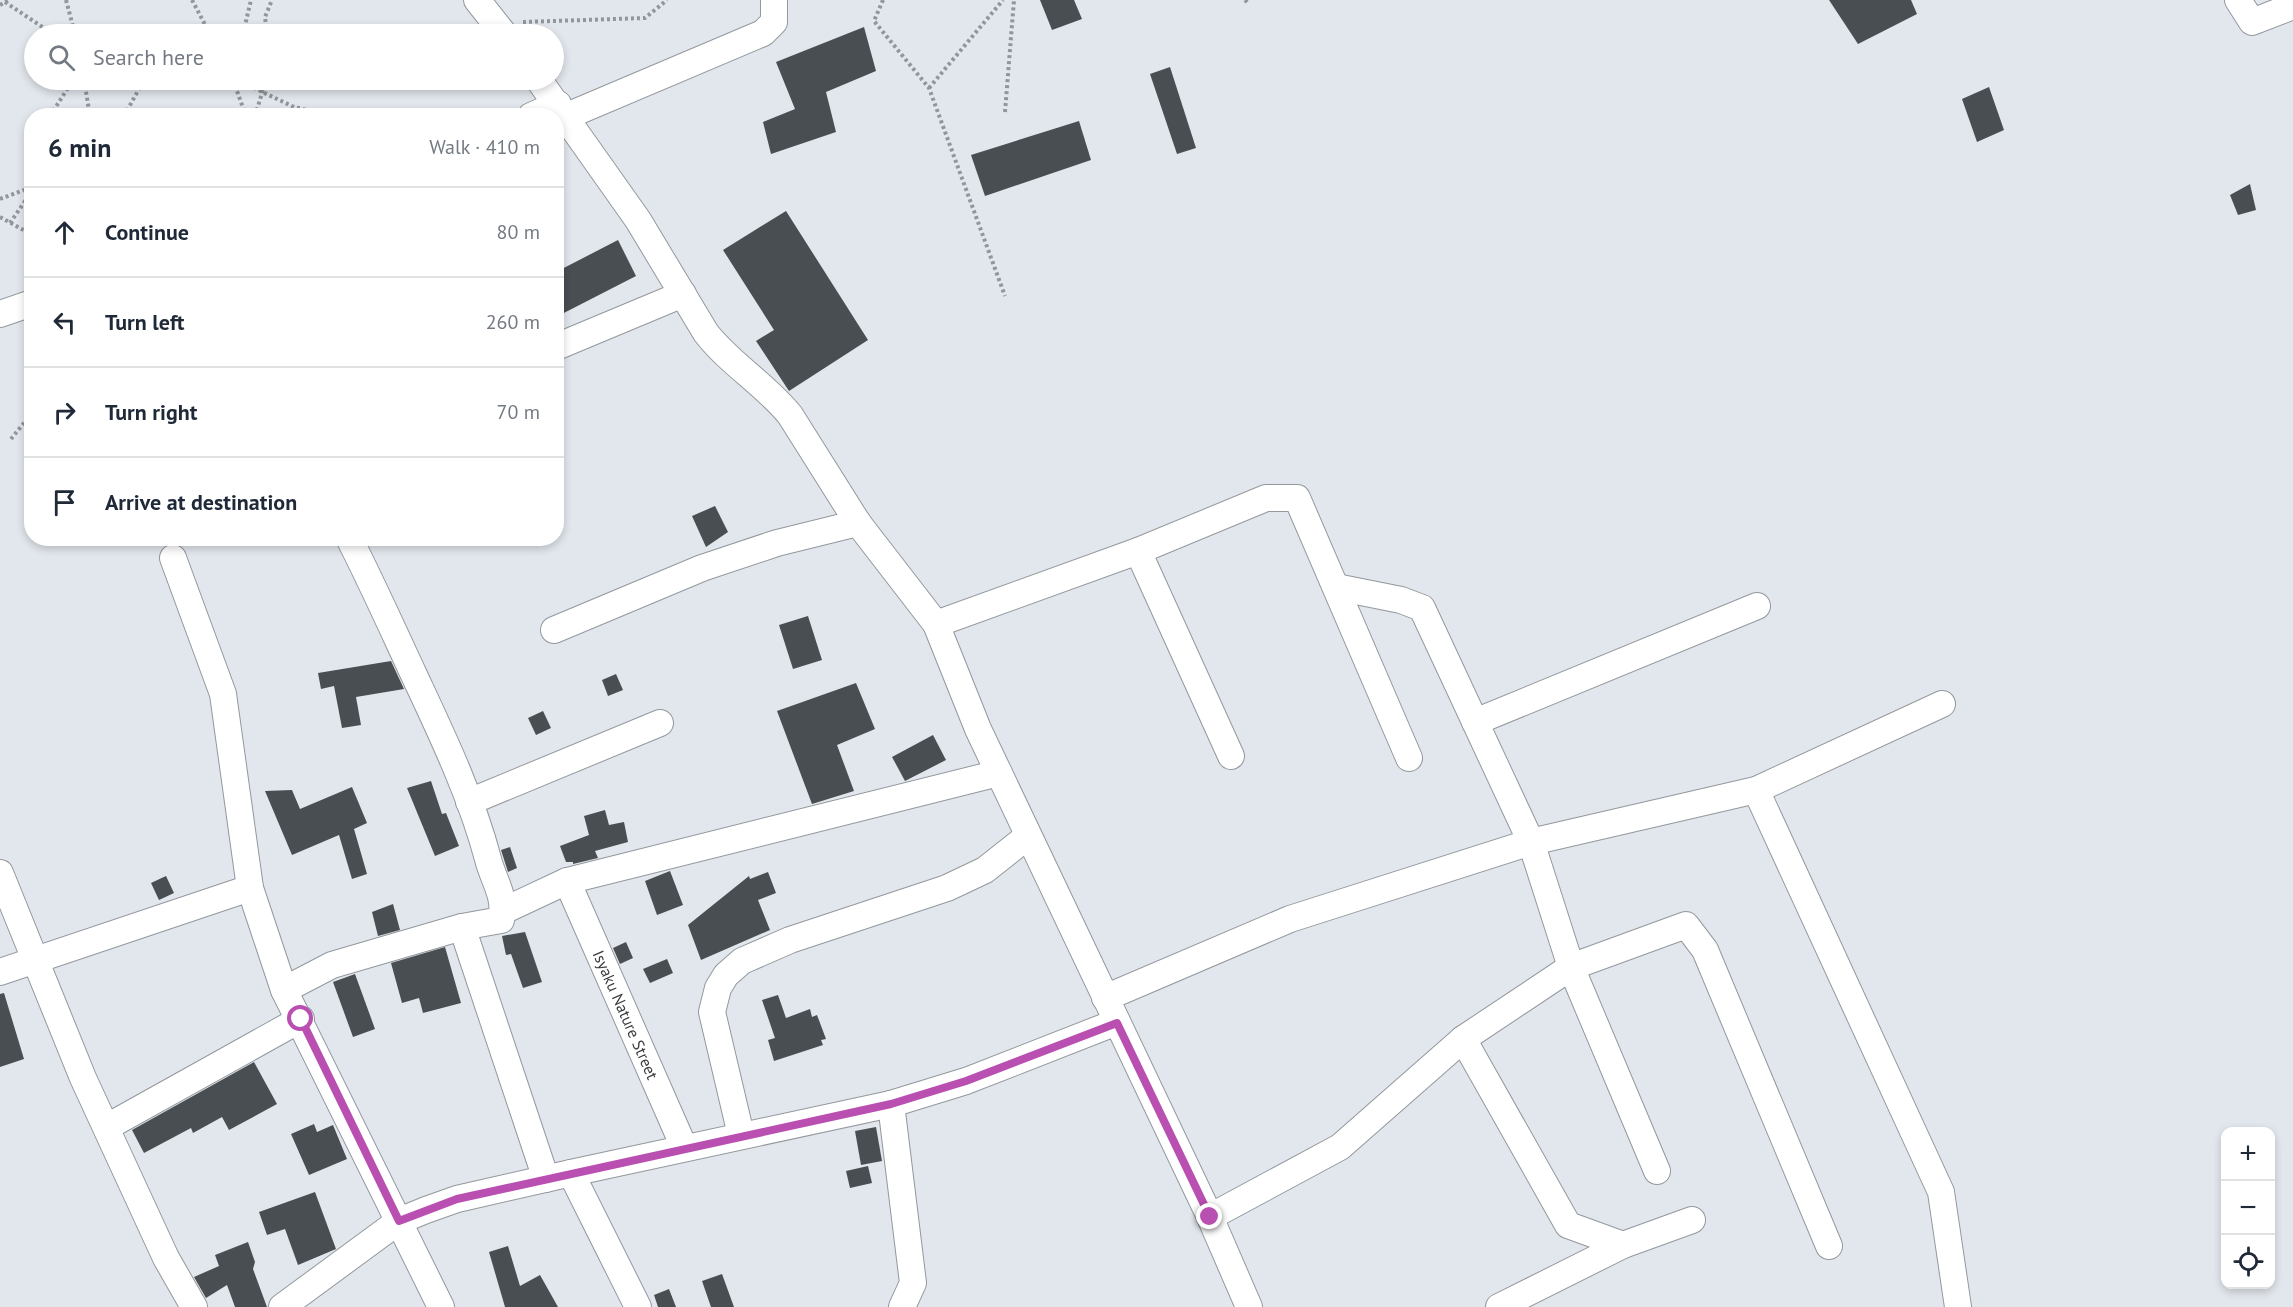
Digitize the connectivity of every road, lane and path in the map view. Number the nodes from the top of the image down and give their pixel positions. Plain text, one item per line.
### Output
1 (66, 0) edge
2 (192, 0) edge
3 (251, 0) edge
4 (272, 0) edge
5 (477, 0) edge
6 (667, 0) edge
7 (774, 0) edge
8 (882, 0) edge
9 (1003, 0) edge
10 (1014, 0) edge
11 (1245, 0) edge
12 (2238, 0) edge
13 (7, 1) edge
14 (1249, 4) dead end
15 (0, 5) edge
16 (2293, 6) edge
17 (39, 24) edge
18 (72, 24) edge
19 (205, 24) edge
20 (245, 24) edge
21 (266, 24) edge
22 (496, 24) edge
23 (564, 24) edge
24 (929, 88) junction
25 (67, 90) edge
26 (86, 90) edge
27 (138, 90) edge
28 (238, 90) edge
29 (257, 90) edge
30 (263, 90) edge
31 (547, 90) edge
32 (55, 108) edge
33 (89, 108) edge
34 (128, 108) edge
35 (244, 108) edge
36 (257, 108) edge
37 (298, 108) edge
38 (561, 108) edge
39 (564, 110) edge
40 (564, 111) edge
41 (1005, 112) dead end
42 (24, 190) edge
43 (0, 199) edge
44 (24, 203) edge
45 (0, 217) edge
46 (10, 223) junction
47 (24, 230) edge
48 (683, 294) junction
49 (1005, 296) dead end
50 (24, 306) edge
51 (0, 314) edge
52 (564, 344) edge
53 (24, 423) edge
54 (12, 439) dead end
55 (858, 524) junction
56 (353, 546) edge
57 (1138, 551) junction
58 (173, 558) dead end
59 (1336, 587) junction
60 (1756, 606) dead end
61 (936, 624) junction
62 (554, 630) dead end
63 (1942, 704) dead end
64 (1475, 722) junction
65 (660, 723) dead end
66 (1231, 756) dead end
67 (1409, 758) dead end
68 (999, 772) junction
69 (1756, 790) junction
70 (469, 802) junction
71 (1028, 836) junction
72 (1531, 842) junction
73 (0, 873) edge
74 (567, 881) junction
75 (250, 888) junction
76 (503, 911) junction
77 (462, 927) junction
78 (36, 962) junction
79 (1571, 967) junction
80 (0, 972) edge
81 (284, 990) junction
82 (1105, 998) junction
83 (301, 1019) junction
84 (1117, 1023) junction
85 (1463, 1039) junction
86 (891, 1104) junction
87 (107, 1127) junction
88 (741, 1135) junction
89 (684, 1148) junction
90 (1657, 1171) dead end
91 (571, 1173) junction
92 (546, 1179) junction
93 (1210, 1217) junction
94 (1692, 1220) dead end
95 (399, 1221) junction
96 (1623, 1245) junction
97 (1828, 1246) dead end
98 (194, 1307) edge
99 (282, 1307) edge
100 (441, 1307) edge
101 (638, 1307) edge
102 (902, 1307) edge
103 (1249, 1307) edge
104 (1498, 1307) edge
105 (1958, 1307) edge

1 - 18 path
2 - 19 path
3 - 20 path
4 - 21 path
5 - 22 street
6 - 23 path
7 - 39 street
8 - 24 path
9 - 24 path
10 - 41 path
11 - 14 path
12 - 16 street
13 - 15 path
13 - 17 path
24 - 49 path
25 - 32 path
26 - 33 path
27 - 34 path
28 - 35 path
29 - 37 path
30 - 36 path
31 - 38 street
40 - 48 street
42 - 43 path
44 - 46 path
45 - 46 path
46 - 47 path
48 - 52 street
48 - 55 street
50 - 51 street
53 - 54 path
55 - 61 street
55 - 62 street
56 - 70 street
57 - 59 street
57 - 61 street
57 - 66 street
58 - 75 street
59 - 64 street
59 - 67 street
60 - 64 street
61 - 68 street
63 - 69 street
64 - 72 street
65 - 70 street
68 - 71 street
68 - 74 street
69 - 72 street
69 - 105 street
70 - 76 street
71 - 82 street
71 - 88 street
72 - 79 street
72 - 82 street
73 - 78 street
74 - 76 street
74 - 89 street, Isyaku Nature Street
75 - 78 street
75 - 81 street
76 - 77 street
77 - 81 street
77 - 92 street
78 - 80 street
78 - 87 street
79 - 85 street
79 - 90 street
79 - 97 street
81 - 83 street
82 - 84 street
83 - 87 street
83 - 95 street
84 - 86 street
84 - 93 street
85 - 93 street
85 - 96 street
86 - 88 street
86 - 102 street
87 - 98 street
88 - 89 street
89 - 91 street
91 - 92 street
91 - 101 street
92 - 95 street
93 - 103 street
94 - 96 street
95 - 99 street
95 - 100 street
96 - 104 street

